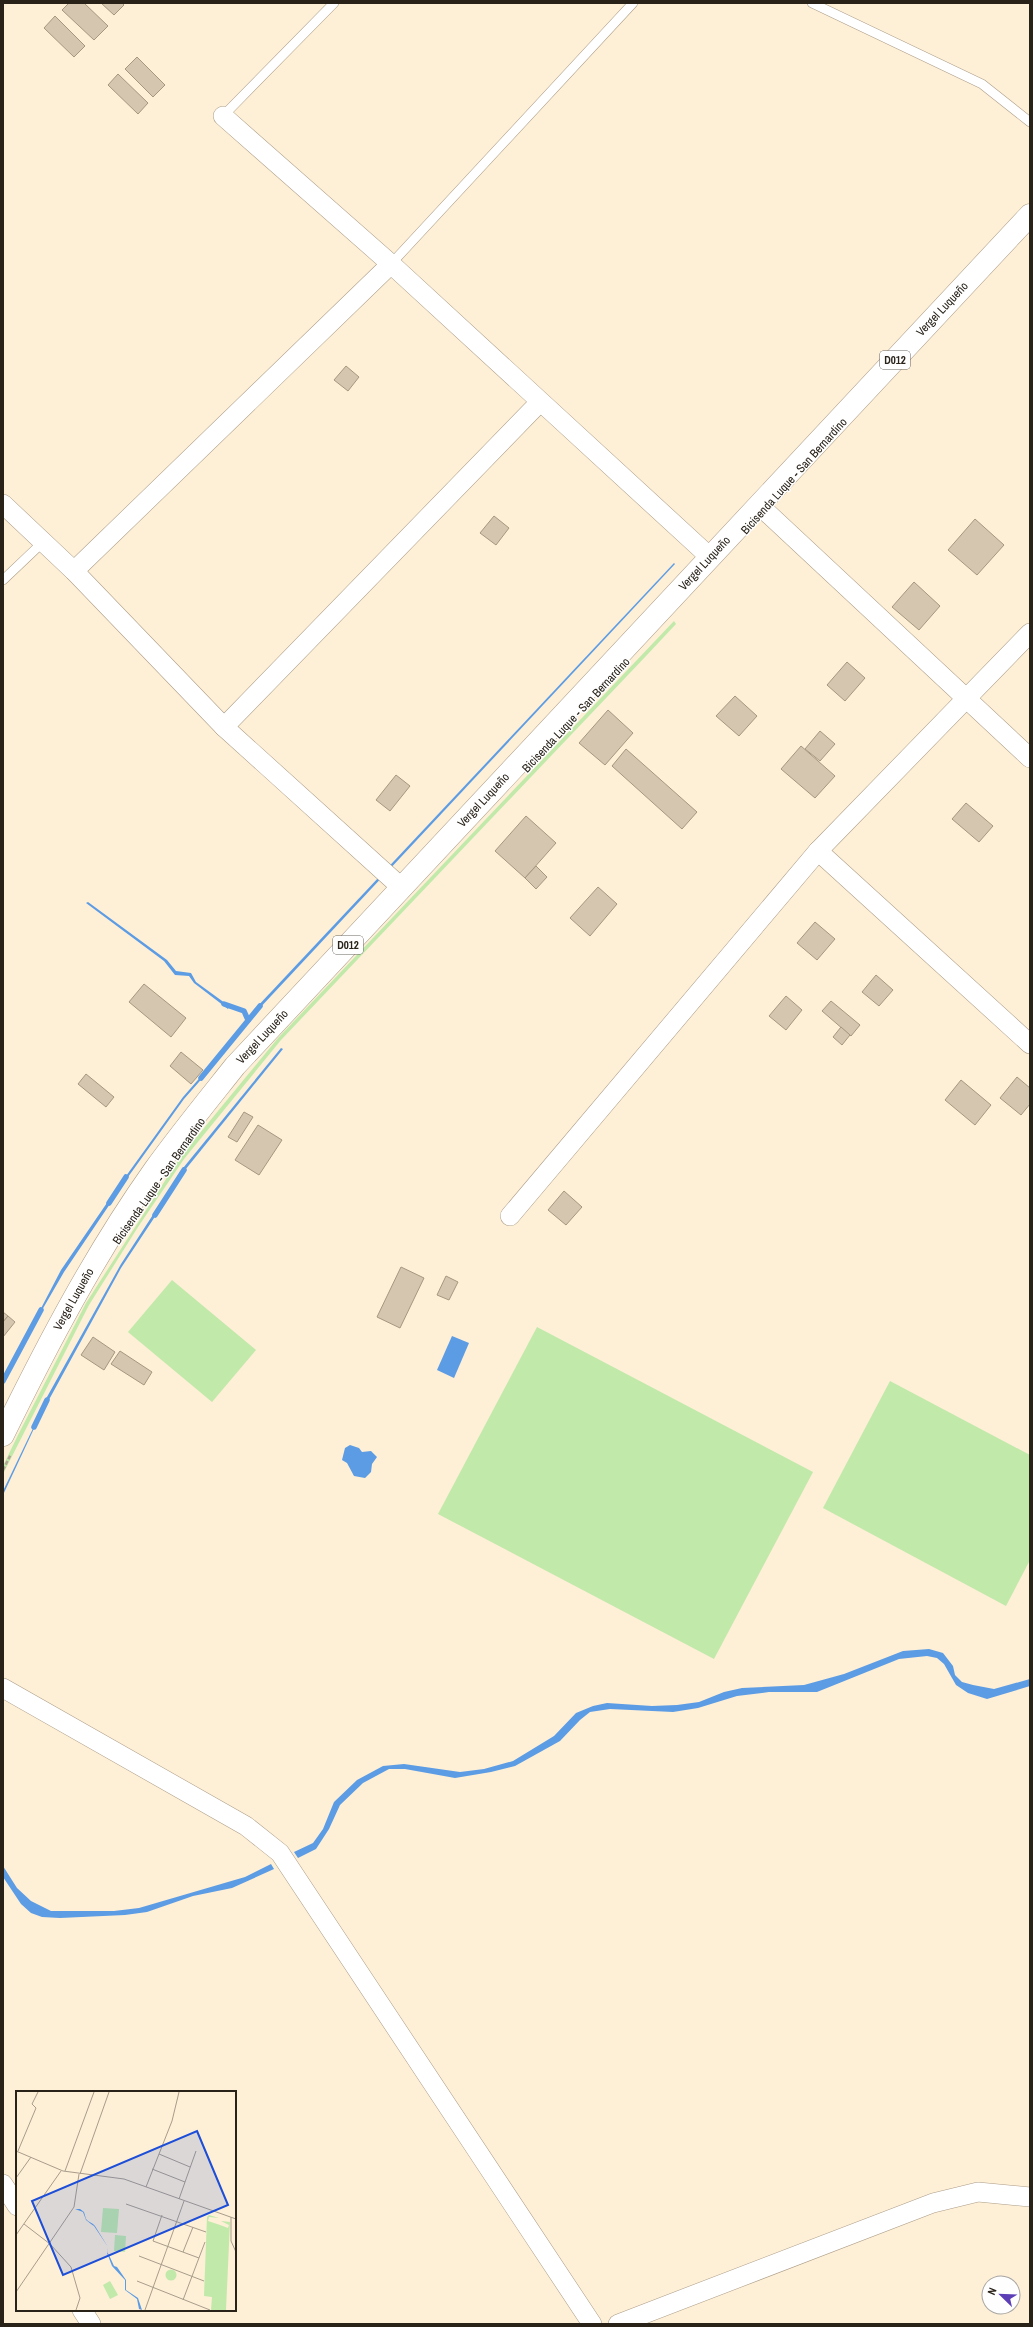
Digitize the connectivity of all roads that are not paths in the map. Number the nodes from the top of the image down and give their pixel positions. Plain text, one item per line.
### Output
1 (334, 3) edge
2 (633, 3) edge
3 (812, 3) edge
4 (223, 116) joint
5 (1030, 122) edge
6 (1030, 215) edge
7 (391, 264) junction
8 (540, 402) junction
9 (3, 504) edge
10 (760, 506) junction
11 (43, 542) junction
12 (711, 558) junction
13 (74, 571) junction
14 (3, 580) edge
15 (1030, 633) edge
16 (966, 698) junction
17 (224, 727) junction
18 (1030, 758) edge
19 (818, 851) junction
20 (390, 878) junction
21 (1030, 1044) edge
22 (510, 1216) dead end
23 (8, 1442) edge
24 (3, 1688) edge
25 (3, 2184) edge
26 (1030, 2197) edge
27 (16, 2204) edge
28 (83, 2311) edge
29 (91, 2324) edge
30 (592, 2324) edge
31 (618, 2324) edge

1 - 4 lane
2 - 7 lane
3 - 5 lane
4 - 7 street
6 - 10 main road, Vergel Luqueño / D012
7 - 8 street
7 - 13 street
8 - 12 street
8 - 17 street
9 - 11 street
10 - 12 main road, Vergel Luqueño / D012
10 - 16 street
11 - 13 street
11 - 14 lane
12 - 20 main road, Vergel Luqueño / D012
13 - 17 street
15 - 16 street
16 - 18 street
16 - 19 street
17 - 20 street
19 - 21 street
19 - 22 street
20 - 23 main road, Vergel Luqueño / D012
24 - 30 street
25 - 27 street
26 - 31 street
28 - 29 street

